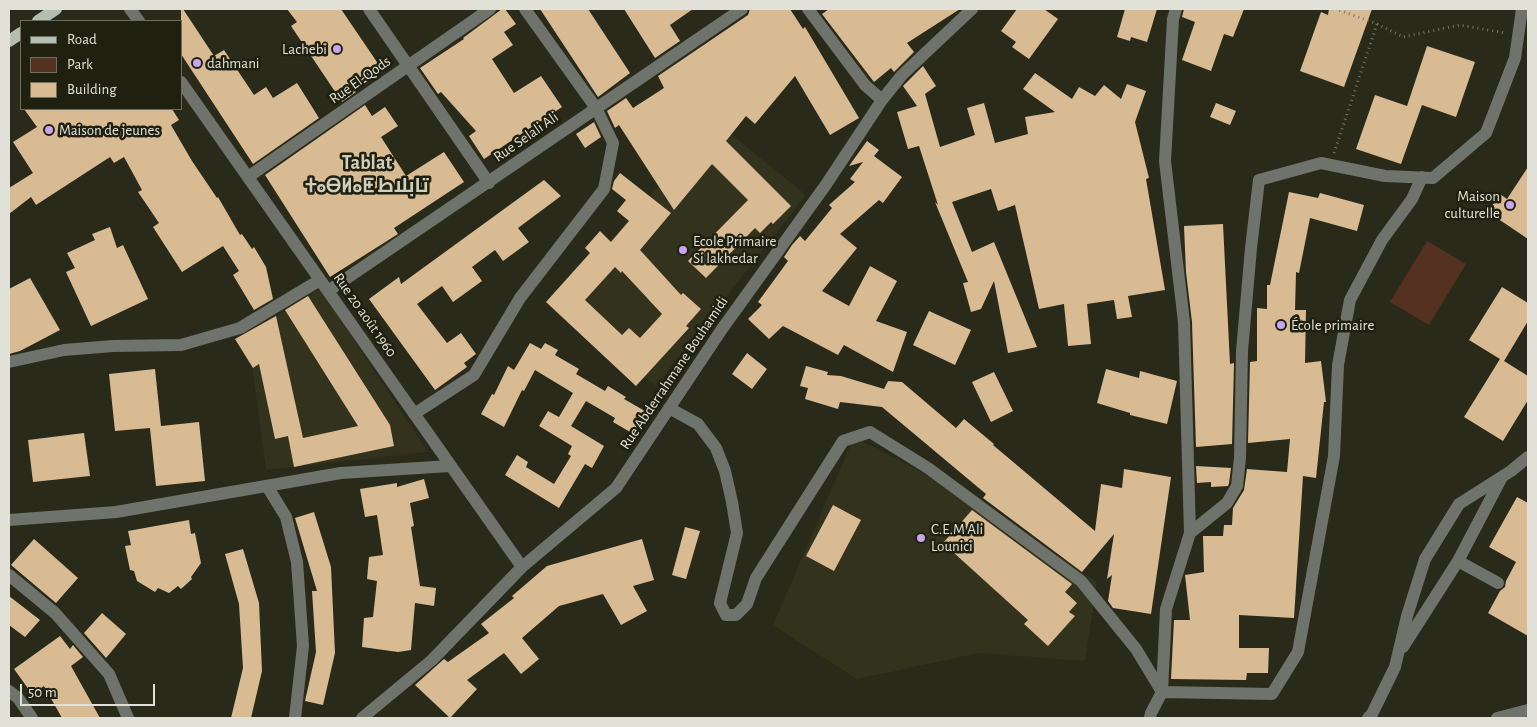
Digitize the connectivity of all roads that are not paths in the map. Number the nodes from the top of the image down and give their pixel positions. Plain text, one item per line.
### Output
1 (56, 9) edge
2 (130, 9) edge
3 (369, 9) edge
4 (490, 9) edge
5 (525, 9) edge
6 (742, 9) edge
7 (808, 9) edge
8 (972, 9) edge
9 (1176, 9) edge
10 (1522, 9) edge
11 (40, 20) edge
12 (138, 20) edge
13 (20, 34) edge
14 (9, 41) edge
15 (409, 65) junction
16 (182, 83) edge
17 (882, 100) junction
18 (596, 108) junction
19 (248, 177) junction
20 (1422, 177) junction
21 (489, 182) junction
22 (320, 280) junction
23 (328, 291) junction
24 (9, 362) edge
25 (669, 408) junction
26 (414, 414) junction
27 (1528, 457) edge
28 (450, 466) junction
29 (1502, 476) junction
30 (266, 486) junction
31 (9, 520) edge
32 (1190, 533) junction
33 (1458, 561) junction
34 (522, 567) junction
35 (9, 575) edge
36 (1498, 583) dead end
37 (1398, 656) junction
38 (9, 691) edge
39 (1162, 692) junction
40 (1528, 710) edge
41 (32, 718) edge
42 (128, 718) edge
43 (294, 718) edge
44 (362, 718) edge
45 (1150, 718) edge
46 (1368, 718) edge
47 (1497, 718) edge

1 - 11 main road
2 - 12 street
3 - 15 street
4 - 15 street, Rue El-Qods
5 - 18 street
6 - 18 street, Rue Selali Ali
7 - 17 street
8 - 17 street, Rue Abderrahmane Bouhamidi
9 - 32 street
10 - 20 street
13 - 14 main road
15 - 19 street, Rue El-Qods
15 - 21 street
16 - 19 street, Rue 20 août 1960
17 - 25 street, Rue Abderrahmane Bouhamidi
18 - 21 street, Rue Selali Ali
18 - 26 street
19 - 22 street, Rue 20 août 1960
20 - 32 street
20 - 39 street
21 - 23 street, Rue Selali Ali
22 - 23 street, Rue 20 août 1960
22 - 24 street
23 - 26 street, Rue 20 août 1960
25 - 34 street, Rue Abderrahmane Bouhamidi
25 - 39 street
26 - 28 street, Rue 20 août 1960
27 - 29 street
28 - 30 street
28 - 34 street, Rue 20 août 1960
29 - 33 street
29 - 37 street
30 - 31 street
30 - 43 street
32 - 39 street
33 - 36 street
33 - 37 street
34 - 44 street, Rue Abderrahmane Bouhamidi
35 - 42 street
37 - 46 street
38 - 41 street
39 - 45 street
40 - 47 street

